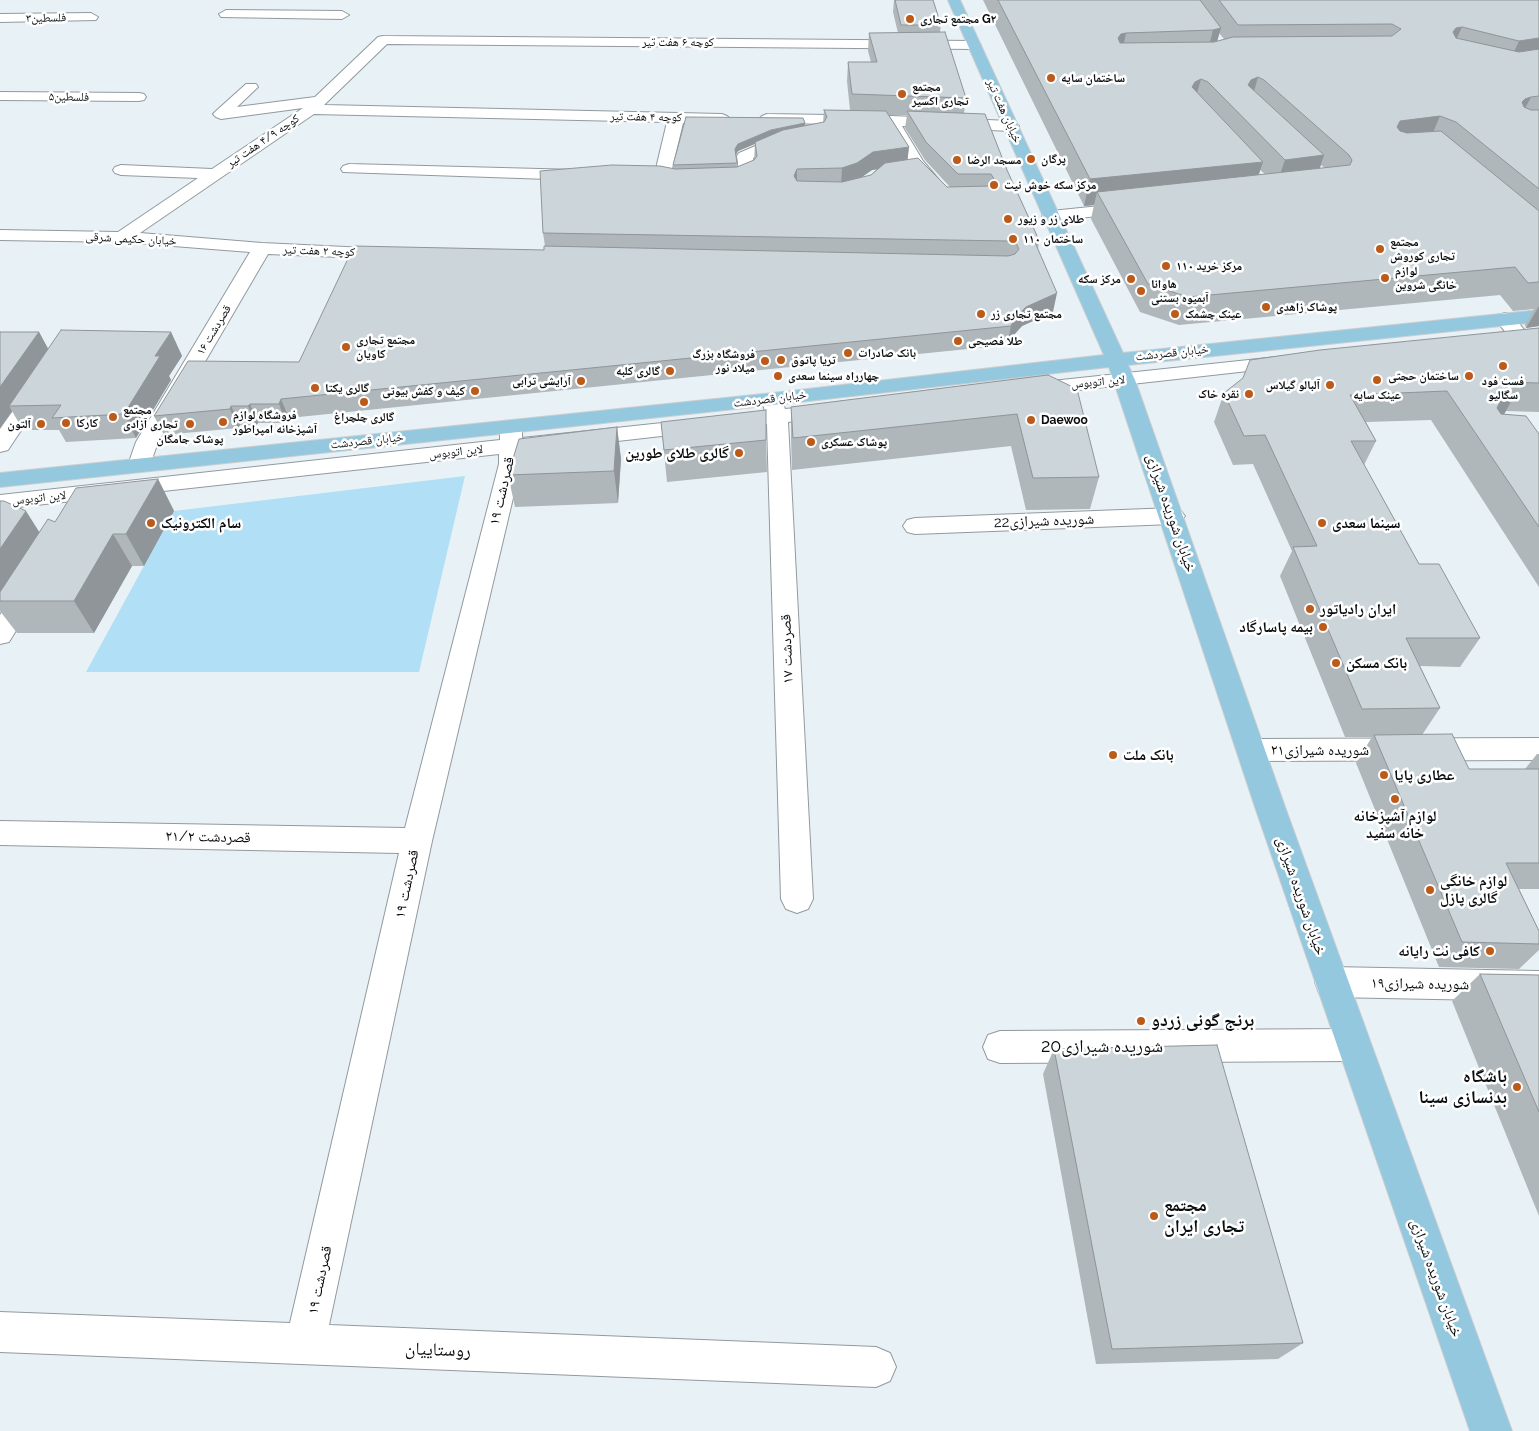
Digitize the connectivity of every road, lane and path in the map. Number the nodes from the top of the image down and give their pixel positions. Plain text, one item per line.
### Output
1 (293, 0) edge
2 (954, 0) edge
3 (226, 14) dead end
4 (282, 14) junction
5 (342, 15) dead end
6 (91, 17) dead end
7 (0, 18) edge
8 (383, 40) joint
9 (974, 45) junction
10 (251, 87) dead end
11 (0, 96) edge
12 (139, 97) dead end
13 (315, 105) junction
14 (676, 118) junction
15 (733, 119) edge
16 (752, 119) edge
17 (810, 120) junction
18 (892, 121) junction
19 (1010, 126) junction
20 (920, 169) junction
21 (121, 170) dead end
22 (349, 170) dead end
23 (904, 171) edge
24 (215, 174) junction
25 (593, 175) edge
26 (642, 176) edge
27 (702, 179) edge
28 (951, 199) edge
29 (1142, 207) edge
30 (1051, 216) junction
31 (0, 235) edge
32 (122, 237) junction
33 (262, 248) junction
34 (405, 254) edge
35 (1539, 316) edge
36 (1505, 319) junction
37 (1529, 335) edge
38 (1539, 360) edge
39 (1121, 370) junction
40 (51, 371) edge
41 (775, 408) junction
42 (512, 436) junction
43 (0, 445) edge
44 (139, 465) junction
45 (103, 469) junction
46 (0, 480) edge
47 (90, 492) junction
48 (0, 502) edge
49 (77, 515) edge
50 (1173, 516) junction
51 (915, 526) dead end
52 (41, 571) edge
53 (0, 635) edge
54 (1539, 749) edge
55 (1251, 750) junction
56 (0, 833) edge
57 (417, 841) junction
58 (797, 899) dead end
59 (1331, 982) junction
60 (1539, 986) edge
61 (1353, 1045) junction
62 (1000, 1047) dead end
63 (0, 1332) edge
64 (306, 1344) junction
65 (876, 1367) dead end
66 (1491, 1431) edge

1 - 4 street
2 - 9 main road, خیابان هفت تیر
3 - 4 street
4 - 5 street
6 - 7 street, فلسطین۳
8 - 9 street, کوچه ۶ هفت تیر
8 - 13 street, کوچه ۴/۹ هفت تیر
9 - 19 main road, خیابان هفت تیر
10 - 13 street, کوچه ۴ هفت تیر
11 - 12 street, فلسطین۵
13 - 14 street, کوچه ۴ هفت تیر
13 - 24 street, کوچه ۴/۹ هفت تیر
14 - 15 street, کوچه ۴ هفت تیر
14 - 26 street
16 - 17 street
17 - 18 street
17 - 27 street
18 - 19 street
18 - 20 street
19 - 30 main road, خیابان هفت تیر
20 - 23 street
20 - 28 street
21 - 24 street
22 - 25 street
24 - 32 street, کوچه ۴/۹ هفت تیر
29 - 30 street
30 - 39 main road, خیابان هفت تیر
31 - 32 street, خیابان حکیمی شرقی
32 - 33 street, خیابان حکیمی شرقی
33 - 34 street, کوچه ۲ هفت تیر
33 - 44 street, قصردشت ۱۶
35 - 36 main road, خیابان قصردشت
36 - 37 street
36 - 39 main road, خیابان قصردشت
37 - 38 street
37 - 39 street, لاین اتوبوس
39 - 41 street, لاین اتوبوس
39 - 50 main road, خیابان شوریده شیرازی
40 - 43 street
41 - 42 street, لاین اتوبوس
41 - 58 street, قصردشت ۱۷
42 - 44 main road, خیابان قصردشت
42 - 47 street, لاین اتوبوس
42 - 57 street, قصردشت ۱۹
44 - 45 main road, خیابان قصردشت
45 - 46 main road, خیابان قصردشت
45 - 47 street
47 - 48 street, لاین اتوبوس
47 - 49 street
50 - 51 street, 22شوریده شیرازی
50 - 55 main road, خیابان شوریده شیرازی
52 - 53 street
54 - 55 street, شوریده شیرازی۲۱
55 - 59 main road, خیابان شوریده شیرازی
56 - 57 street, قصردشت ۲۱/۲
57 - 64 street, قصردشت ۱۹
59 - 60 street, شوریده شیرازی۱۹
59 - 61 main road, خیابان شوریده شیرازی
61 - 62 street, 20شوریده شیرازی
61 - 66 main road, خیابان شوریده شیرازی
63 - 64 street, روستاییان
64 - 65 street, روستاییان

